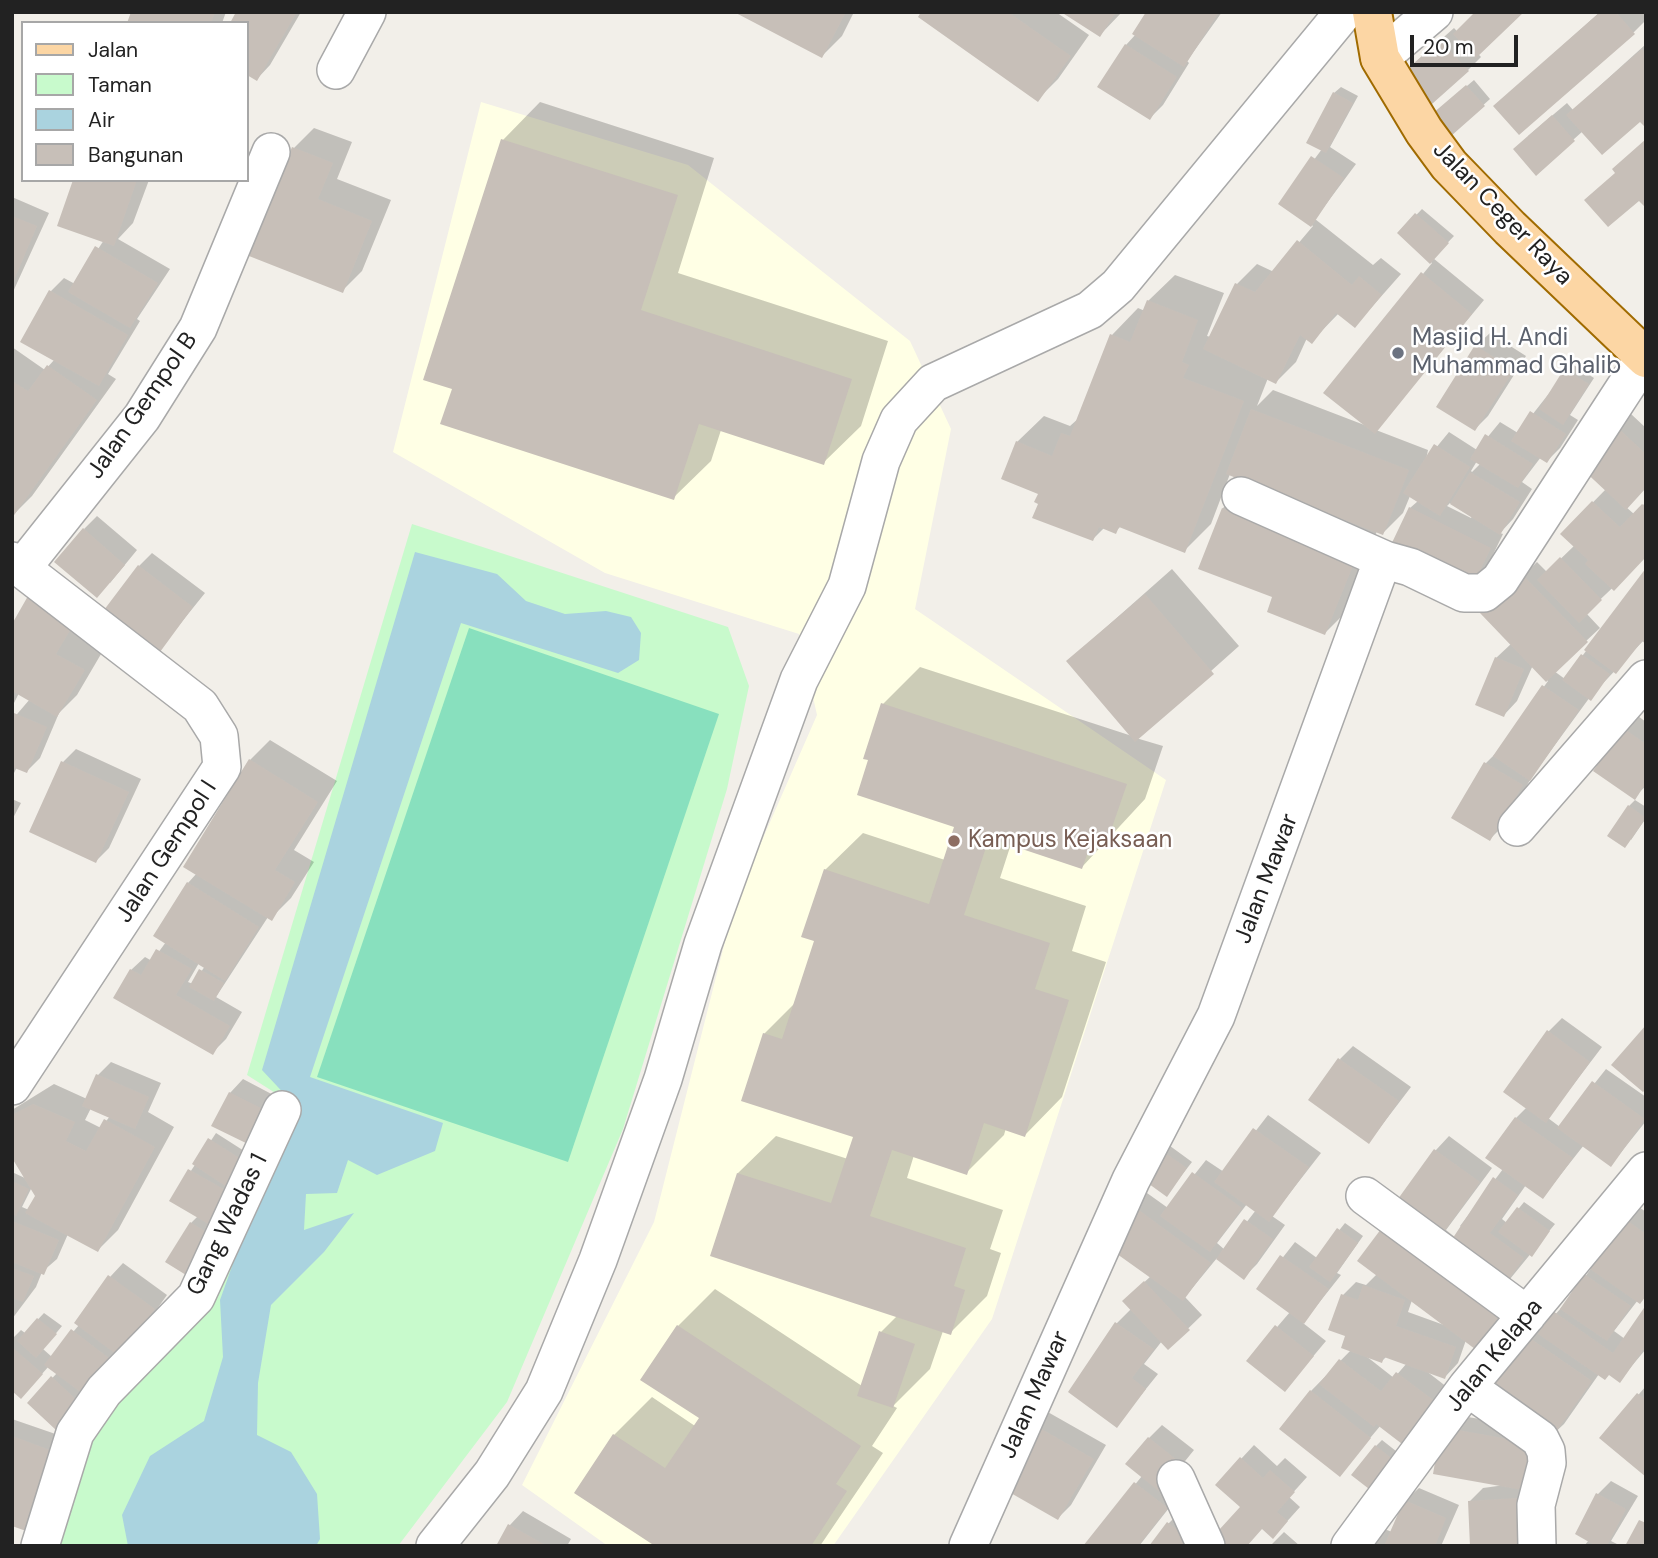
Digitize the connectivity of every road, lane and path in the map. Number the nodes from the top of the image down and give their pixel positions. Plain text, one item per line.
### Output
1 (367, 12) edge
2 (1344, 12) edge
3 (1372, 12) edge
4 (1434, 12) edge
5 (1380, 58) junction
6 (336, 70) dead end
7 (271, 152) dead end
8 (1646, 358) edge
9 (1241, 496) dead end
10 (1385, 561) junction
11 (17, 564) edge
12 (1646, 679) edge
13 (1517, 827) dead end
14 (12, 1086) edge
15 (282, 1110) dead end
16 (1646, 1171) edge
17 (1365, 1196) dead end
18 (1527, 1315) junction
19 (1467, 1387) junction
20 (1176, 1479) dead end
21 (40, 1546) edge
22 (435, 1546) edge
23 (968, 1546) edge
24 (1206, 1546) edge
25 (1350, 1546) edge
26 (1536, 1546) edge

1 - 6 street
2 - 22 street
3 - 5 main road, Jalan Ceger Raya
4 - 5 street
5 - 8 main road, Jalan Ceger Raya
7 - 11 street, Jalan Gempol B
8 - 10 street
9 - 10 street
10 - 23 street, Jalan Mawar
11 - 14 street, Jalan Gempol I
12 - 13 street
15 - 21 street, Gang Wadas 1
16 - 18 street, Jalan Kelapa
17 - 18 street
18 - 19 street, Jalan Kelapa
19 - 25 street, Jalan Kelapa
19 - 26 street
20 - 24 street

